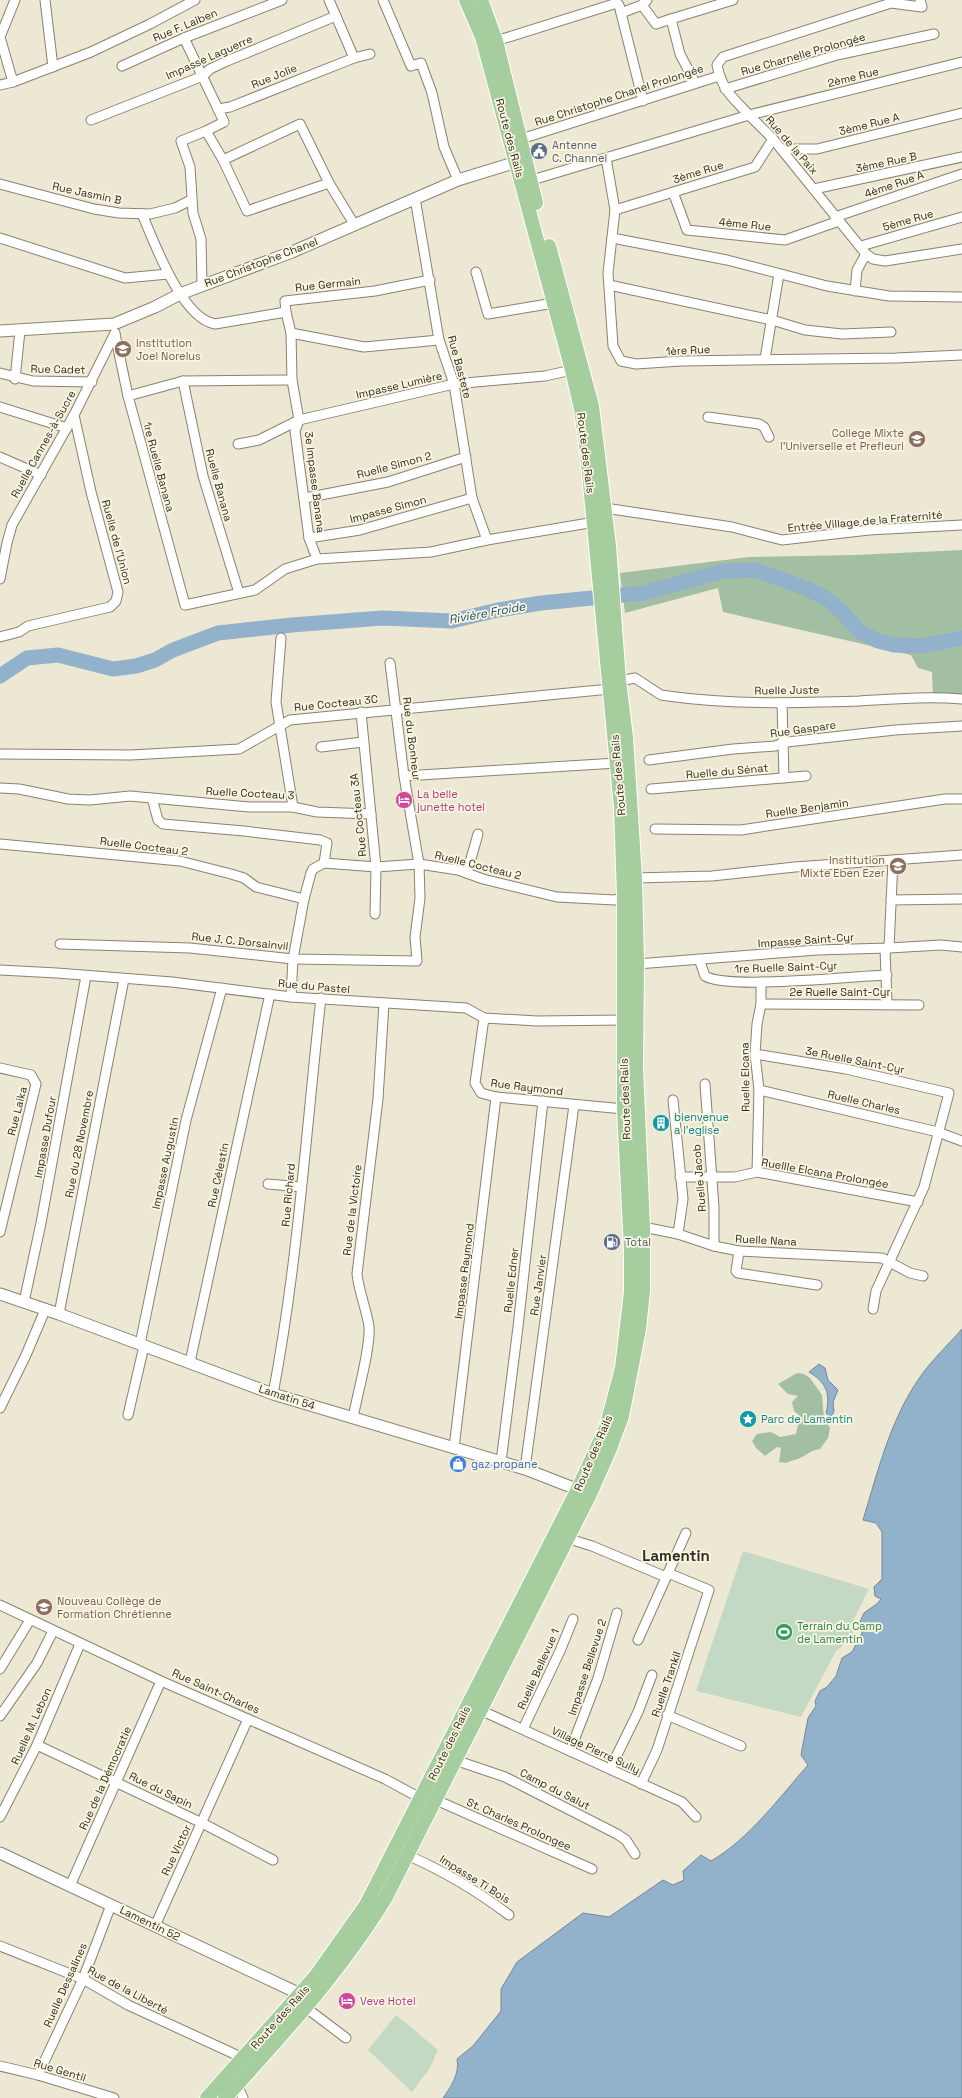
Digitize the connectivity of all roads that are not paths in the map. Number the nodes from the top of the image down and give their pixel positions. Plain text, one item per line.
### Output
1 (15, 0) edge
2 (45, 0) edge
3 (172, 0) edge
4 (195, 0) edge
5 (282, 0) edge
6 (329, 0) edge
7 (383, 0) edge
8 (466, 0) edge
9 (481, 0) edge
10 (733, 0) edge
11 (920, 0) edge
12 (645, 2) edge
13 (176, 10) junction
14 (621, 13) junction
15 (336, 16) junction
16 (671, 19) junction
17 (934, 34) dead end
18 (184, 38) junction
19 (496, 41) junction
20 (370, 54) dead end
21 (354, 58) junction
22 (962, 62) edge
23 (122, 66) dead end
24 (53, 67) junction
25 (203, 76) junction
26 (720, 76) junction
27 (13, 82) junction
28 (695, 83) junction
29 (0, 85) edge
30 (725, 89) junction
31 (643, 101) junction
32 (218, 109) junction
33 (962, 113) edge
34 (749, 115) junction
35 (91, 120) dead end
36 (206, 131) junction
37 (521, 139) junction
38 (773, 139) junction
39 (781, 150) junction
40 (962, 157) edge
41 (606, 158) junction
42 (224, 160) junction
43 (521, 161) junction
44 (962, 174) edge
45 (458, 180) junction
46 (532, 180) junction
47 (329, 183) junction
48 (0, 184) edge
49 (814, 189) junction
50 (673, 192) junction
51 (416, 198) junction
52 (191, 200) junction
53 (614, 210) junction
54 (142, 214) junction
55 (962, 217) edge
56 (837, 219) junction
57 (354, 224) junction
58 (0, 238) edge
59 (612, 238) junction
60 (861, 246) junction
61 (962, 249) edge
62 (866, 254) junction
63 (476, 272) dead end
64 (168, 274) junction
65 (779, 274) junction
66 (430, 280) junction
67 (609, 285) junction
68 (202, 286) junction
69 (855, 290) junction
70 (180, 294) junction
71 (962, 297) edge
72 (554, 303) junction
73 (286, 312) junction
74 (772, 320) junction
75 (114, 329) junction
76 (0, 331) edge
77 (20, 331) junction
78 (291, 332) junction
79 (891, 332) dead end
80 (440, 340) junction
81 (962, 355) edge
82 (765, 359) junction
83 (572, 370) junction
84 (0, 373) edge
85 (15, 378) junction
86 (292, 380) junction
87 (183, 381) junction
88 (92, 382) junction
89 (454, 384) junction
90 (128, 396) junction
91 (0, 407) edge
92 (74, 415) junction
93 (708, 417) dead end
94 (299, 420) junction
95 (67, 428) junction
96 (769, 437) dead end
97 (238, 444) dead end
98 (0, 457) edge
99 (466, 457) junction
100 (41, 475) junction
101 (304, 498) junction
102 (472, 498) junction
103 (605, 508) junction
104 (595, 522) junction
105 (962, 526) edge
106 (310, 538) junction
107 (487, 540) junction
108 (603, 546) junction
109 (317, 559) junction
110 (0, 579) edge
111 (239, 593) junction
112 (0, 638) edge
113 (281, 638) dead end
114 (390, 663) dead end
115 (615, 685) junction
116 (962, 700) edge
117 (782, 703) junction
118 (396, 709) junction
119 (361, 712) junction
120 (280, 724) junction
121 (962, 726) edge
122 (363, 742) junction
123 (782, 744) junction
124 (321, 747) dead end
125 (0, 754) edge
126 (649, 760) dead end
127 (617, 762) junction
128 (404, 776) junction
129 (806, 776) dead end
130 (784, 778) junction
131 (0, 788) edge
132 (651, 789) dead end
133 (152, 798) junction
134 (962, 798) edge
135 (293, 807) junction
136 (371, 814) junction
137 (655, 829) dead end
138 (478, 834) dead end
139 (0, 844) edge
140 (962, 855) edge
141 (893, 860) junction
142 (324, 863) junction
143 (419, 864) junction
144 (376, 867) junction
145 (468, 873) junction
146 (635, 878) junction
147 (624, 896) junction
148 (304, 899) junction
149 (962, 899) edge
150 (891, 900) junction
151 (375, 914) dead end
152 (60, 944) dead end
153 (887, 948) junction
154 (962, 948) edge
155 (293, 959) junction
156 (699, 959) junction
157 (417, 961) joint
158 (637, 964) junction
159 (0, 970) edge
160 (887, 975) junction
161 (86, 976) junction
162 (124, 979) junction
163 (761, 982) junction
164 (222, 988) junction
165 (270, 994) junction
166 (291, 997) junction
167 (320, 998) junction
168 (384, 1003) junction
169 (761, 1004) junction
170 (887, 1004) junction
171 (918, 1004) dead end
172 (484, 1018) junction
173 (624, 1020) junction
174 (755, 1054) junction
175 (0, 1068) edge
176 (704, 1084) dead end
177 (759, 1090) junction
178 (496, 1097) junction
179 (673, 1100) dead end
180 (543, 1101) junction
181 (574, 1105) junction
182 (624, 1109) junction
183 (938, 1132) junction
184 (962, 1141) edge
185 (757, 1172) junction
186 (710, 1176) junction
187 (680, 1177) junction
188 (268, 1184) dead end
189 (301, 1187) junction
190 (918, 1202) junction
191 (643, 1227) junction
192 (0, 1232) edge
193 (678, 1234) junction
194 (714, 1246) junction
195 (739, 1251) junction
196 (891, 1261) junction
197 (923, 1276) dead end
198 (817, 1284) dead end
199 (0, 1294) edge
200 (24, 1302) junction
201 (873, 1309) dead end
202 (45, 1310) junction
203 (59, 1314) junction
204 (142, 1345) junction
205 (190, 1362) junction
206 (273, 1394) junction
207 (0, 1408) edge
208 (128, 1416) dead end
209 (353, 1418) junction
210 (454, 1448) junction
211 (501, 1462) junction
212 (526, 1469) junction
213 (584, 1492) junction
214 (686, 1533) dead end
215 (566, 1538) junction
216 (667, 1575) junction
217 (0, 1605) edge
218 (617, 1613) dead end
219 (573, 1618) dead end
220 (30, 1620) junction
221 (53, 1631) junction
222 (638, 1640) dead end
223 (80, 1644) junction
224 (0, 1669) edge
225 (652, 1675) dead end
226 (161, 1681) junction
227 (480, 1710) junction
228 (667, 1715) junction
229 (0, 1716) edge
230 (248, 1719) junction
231 (523, 1729) junction
232 (37, 1745) junction
233 (741, 1746) dead end
234 (570, 1751) junction
235 (455, 1760) junction
236 (610, 1769) junction
237 (117, 1781) junction
238 (641, 1784) junction
239 (422, 1799) junction
240 (436, 1800) junction
241 (0, 1817) edge
242 (696, 1817) dead end
243 (202, 1823) junction
244 (0, 1853) edge
245 (635, 1854) dead end
246 (406, 1855) junction
247 (273, 1860) dead end
248 (592, 1869) dead end
249 (70, 1886) junction
250 (112, 1905) junction
251 (509, 1915) dead end
252 (154, 1926) junction
253 (0, 1946) edge
254 (83, 1979) junction
255 (300, 1994) junction
256 (305, 2008) junction
257 (346, 2038) dead end
258 (243, 2058) junction
259 (1, 2069) edge
260 (38, 2075) junction
261 (237, 2085) junction
262 (114, 2098) edge
263 (207, 2098) edge
264 (225, 2098) edge
265 (243, 2098) edge

1 - 27 street
2 - 24 street
3 - 13 street
4 - 13 street
5 - 18 street, Rue F. Laiben
6 - 15 street
7 - 45 street
8 - 43 main road, Route des Rails
9 - 19 main road, Route des Rails
10 - 16 street
11 - 26 street, Rue Christophe Chanel Prolongée
12 - 14 street
12 - 16 street
13 - 24 street
14 - 19 street
14 - 31 street
15 - 21 street
15 - 25 street, Impasse Laguerre
16 - 28 street
17 - 30 street, Rue Charnelle Prolongée
18 - 23 street, Rue F. Laiben
18 - 25 street
19 - 37 main road, Route des Rails
20 - 21 street, Rue Jolie
21 - 32 street, Rue Jolie
22 - 34 street, 2ème Rue
24 - 27 street
25 - 32 street
25 - 35 street, Impasse Laguerre
26 - 28 street, Rue Christophe Chanel Prolongée
26 - 30 street
27 - 29 street
28 - 31 street, Rue Christophe Chanel Prolongée
30 - 34 street
31 - 37 street, Rue Christophe Chanel Prolongée
32 - 36 street
33 - 39 street, 3ème Rue A
34 - 38 street, Rue de la Paix
34 - 41 street, Rue de la Paix
36 - 42 street
36 - 52 street
37 - 43 main road, Route des Rails
38 - 39 street, Rue de la Paix
38 - 50 street, 3ème Rue
39 - 49 street, Rue de la Paix
40 - 49 street, 3ème Rue B
41 - 46 street, Rue de la Paix
41 - 53 street, 1ère Rue
42 - 47 street
42 - 47 street
43 - 45 street, Rue Christophe Chanel
43 - 46 main road, Route des Rails
43 - 72 main road, Route des Rails
44 - 56 street, 4ème Rue A
45 - 51 street, Rue Christophe Chanel
46 - 103 main road, Route des Rails
47 - 57 street
48 - 54 street, Rue Jasmin B
49 - 56 street, Rue de la Paix
50 - 53 street, 3ème Rue
50 - 56 street, 4ème Rue
51 - 57 street, Rue Christophe Chanel
51 - 66 street, Rue Bastete
52 - 54 street, Rue Jasmin B
52 - 68 street
53 - 59 street, 1ère Rue
54 - 64 street
55 - 60 street, 5ème Rue
56 - 60 street, Rue de la Paix
57 - 68 street, Rue Christophe Chanel
58 - 64 street
59 - 65 street
59 - 67 street, 1ère Rue
60 - 62 street, Rue de la Paix
61 - 62 street
62 - 69 street
63 - 72 street
64 - 70 street
65 - 69 street
65 - 74 street
66 - 73 street, Rue Germain
66 - 80 street, Rue Bastete
67 - 74 street
67 - 82 street, 1ère Rue
68 - 70 street, Rue Christophe Chanel
69 - 71 street
70 - 73 street
70 - 75 street, Rue Christophe Chanel
72 - 83 main road, Route des Rails
73 - 78 street, 3e Impasse Banana
74 - 79 street
74 - 82 street
75 - 77 street, Rue Christophe Chanel
75 - 88 street, Ruelle Cannes-à-Sucre
75 - 90 street, 1re Ruelle Banana
76 - 77 street, Rue Christophe Chanel
77 - 85 street
78 - 80 street
78 - 86 street, 3e Impasse Banana
80 - 89 street, Rue Bastete
81 - 82 street, 1ère Rue
83 - 89 street, Impasse Lumière
83 - 104 main road, Route des Rails
84 - 85 street, Rue Cadet
85 - 88 street, Rue Cadet
86 - 87 street
86 - 94 street, 3e Impasse Banana
87 - 90 street
87 - 111 street, Ruelle Banana
88 - 92 street, Ruelle Cannes-à-Sucre
89 - 94 street, Impasse Lumière
89 - 99 street, Rue Bastete
90 - 111 street, 1re Ruelle Banana
91 - 95 street
92 - 95 street, Ruelle Cannes-à-Sucre
92 - 112 street, Ruelle de l'Union
93 - 96 street
94 - 97 street, Impasse Lumière
94 - 101 street, 3e Impasse Banana
95 - 100 street, Ruelle Cannes-à-Sucre
98 - 100 street
99 - 101 street, Ruelle Simon 2
99 - 102 street, Rue Bastete
100 - 110 street, Ruelle Cannes-à-Sucre
101 - 106 street, 3e Impasse Banana
102 - 106 street, Impasse Simon
102 - 107 street, Rue Bastete
103 - 105 street, Entrée Village de la Fraternité
103 - 108 main road, Route des Rails
104 - 107 street
104 - 108 main road, Route des Rails
106 - 109 street, 3e Impasse Banana
107 - 109 street
108 - 115 main road, Route des Rails
109 - 111 street
113 - 120 street
114 - 118 street, Rue du Bonheur
115 - 117 street, Ruelle Juste
115 - 118 street, Rue Cocteau 3C
115 - 127 main road, Route des Rails
115 - 146 main road, Route des Rails
116 - 117 street, Ruelle Juste
117 - 123 street
118 - 119 street, Rue Cocteau 3C
118 - 128 street, Rue du Bonheur
119 - 120 street, Rue Cocteau 3C
119 - 122 street, Rue Cocteau 3A
120 - 125 street, Rue Cocteau 3C
120 - 135 street
121 - 123 street, Rue Gaspare
122 - 124 street
122 - 136 street, Rue Cocteau 3A
123 - 126 street, Rue Gaspare
123 - 130 street
127 - 128 street
127 - 147 main road, Route des Rails
128 - 143 street, Rue du Bonheur
129 - 130 street, Ruelle du Sénat
130 - 132 street, Ruelle du Sénat
131 - 133 street, Ruelle Cocteau 3
133 - 135 street, Ruelle Cocteau 3
133 - 142 street
134 - 137 street, Ruelle Benjamin
135 - 136 street, Ruelle Cocteau 3
136 - 144 street, Rue Cocteau 3A
138 - 145 street
139 - 148 street, Ruelle Cocteau 2
140 - 141 street
141 - 146 street
141 - 150 street
142 - 144 street, Ruelle Cocteau 2
142 - 148 street
143 - 144 street, Ruelle Cocteau 2
143 - 145 street, Ruelle Cocteau 2
143 - 157 street, Rue du Bonheur
144 - 151 street, Rue Cocteau 3A
145 - 147 street, Ruelle Cocteau 2
146 - 158 main road, Route des Rails
147 - 173 main road, Route des Rails
148 - 155 street
149 - 150 street
150 - 153 street
152 - 155 street, Rue J. C. Dorsainvil
153 - 154 street, Impasse Saint-Cyr
153 - 156 street, Impasse Saint-Cyr
153 - 160 street
155 - 157 street, Rue J. C. Dorsainvil
155 - 166 street
156 - 158 street, Impasse Saint-Cyr
156 - 163 street, 1re Ruelle Saint-Cyr
158 - 191 main road, Route des Rails
159 - 161 street, Rue du Pastel
160 - 163 street, 1re Ruelle Saint-Cyr
160 - 170 street
161 - 162 street, Rue du Pastel
161 - 200 street, Impasse Dufour
162 - 164 street, Rue du Pastel
162 - 203 street, Rue du 28 Novembre
163 - 169 street, Ruelle Elcana
164 - 165 street, Rue du Pastel
164 - 204 street, Impasse Augustin
165 - 166 street, Rue du Pastel
165 - 205 street, Rue Célestin
166 - 167 street, Rue du Pastel
167 - 168 street, Rue du Pastel
167 - 189 street, Rue Richard
168 - 172 street, Rue du Pastel
168 - 209 street, Rue de la Victoire
169 - 170 street, 2e Ruelle Saint-Cyr
169 - 174 street, Ruelle Elcana
170 - 171 street, 2e Ruelle Saint-Cyr
172 - 173 street, Rue du Pastel
172 - 178 street, Rue Raymond
173 - 182 main road, Route des Rails
174 - 177 street, Ruelle Elcana
174 - 183 street, 3e Ruelle Saint-Cyr
175 - 192 street, Rue Laika
176 - 186 street, Ruelle Jacob
177 - 183 street, Ruelle Charles
177 - 185 street, Ruelle Elcana
178 - 180 street, Rue Raymond
178 - 210 street, Impasse Raymond
179 - 187 street
180 - 181 street, Rue Raymond
180 - 211 street, Ruelle Edner
181 - 182 street, Rue Raymond
181 - 212 street, Rue Janvier
182 - 213 main road, Route des Rails
183 - 184 street, Ruelle Charles
183 - 190 street
185 - 186 street, Ruellle Elcana Prolongée
185 - 190 street, Ruellle Elcana Prolongée
186 - 187 street, Ruellle Elcana Prolongée
186 - 194 street, Ruelle Jacob
187 - 193 street
188 - 189 street
189 - 206 street, Rue Richard
190 - 196 street
191 - 193 street, Ruelle Nana
191 - 213 main road, Route des Rails
193 - 194 street, Ruelle Nana
194 - 195 street, Ruelle Nana
195 - 196 street, Ruelle Nana
195 - 198 street
196 - 197 street, Ruelle Nana
196 - 201 street
199 - 200 street, Lamatin 54
200 - 202 street, Lamatin 54
202 - 203 street, Lamatin 54
202 - 207 street
203 - 204 street, Lamatin 54
204 - 205 street, Lamatin 54
204 - 208 street, Impasse Augustin
205 - 206 street, Lamatin 54
206 - 209 street, Lamatin 54
209 - 210 street, Lamatin 54
210 - 211 street, Lamatin 54
211 - 212 street, Lamatin 54
212 - 213 street, Lamatin 54
213 - 215 main road, Route des Rails
213 - 239 main road, Route des Rails
214 - 216 street
215 - 216 street
215 - 227 main road, Route des Rails
216 - 222 street
216 - 228 street, Ruelle Trankil
217 - 220 street, Rue Saint-Charles
218 - 234 street, Impasse Bellevue 2
219 - 231 street, Ruelle Bellevue 1
220 - 221 street, Rue Saint-Charles
220 - 224 street
221 - 223 street, Rue Saint-Charles
221 - 229 street
223 - 226 street, Rue Saint-Charles
223 - 232 street, Ruelle M. Lebon
225 - 236 street
226 - 230 street, Rue Saint-Charles
226 - 237 street, Rue de la Démocratie
227 - 231 street, Village Pierre Sully
227 - 235 main road, Route des Rails
228 - 233 street
228 - 238 street, Ruelle Trankil
230 - 239 street, Rue Saint-Charles
230 - 243 street, Rue Victor
231 - 234 street, Village Pierre Sully
232 - 237 street, Rue du Sapin
232 - 241 street, Ruelle M. Lebon
234 - 236 street, Village Pierre Sully
235 - 240 main road, Route des Rails
235 - 245 street, Camp du Salut
236 - 238 street, Village Pierre Sully
237 - 243 street, Rue du Sapin
237 - 249 street, Rue de la Démocratie
238 - 242 street, Village Pierre Sully
239 - 255 main road, Route des Rails
240 - 246 main road, Route des Rails
240 - 248 street, St. Charles Prolongee
243 - 247 street, Rue du Sapin
243 - 252 street, Rue Victor
244 - 249 street, Lamentin 52
246 - 251 street, Impasse Ti Bois
246 - 256 main road, Route des Rails
249 - 250 street, Lamentin 52
250 - 252 street, Lamentin 52
250 - 254 street, Ruelle Dessalines
252 - 255 street, Lamentin 52
253 - 254 street, Rue de la Liberté
254 - 258 street, Rue de la Liberté
254 - 260 street, Ruelle Dessalines
255 - 258 main road, Route des Rails
256 - 257 street
256 - 261 main road, Route des Rails
258 - 263 main road, Route des Rails
259 - 260 street, Rue Gentil
260 - 262 street, Rue Gentil
261 - 264 main road, Route des Rails
261 - 265 street

